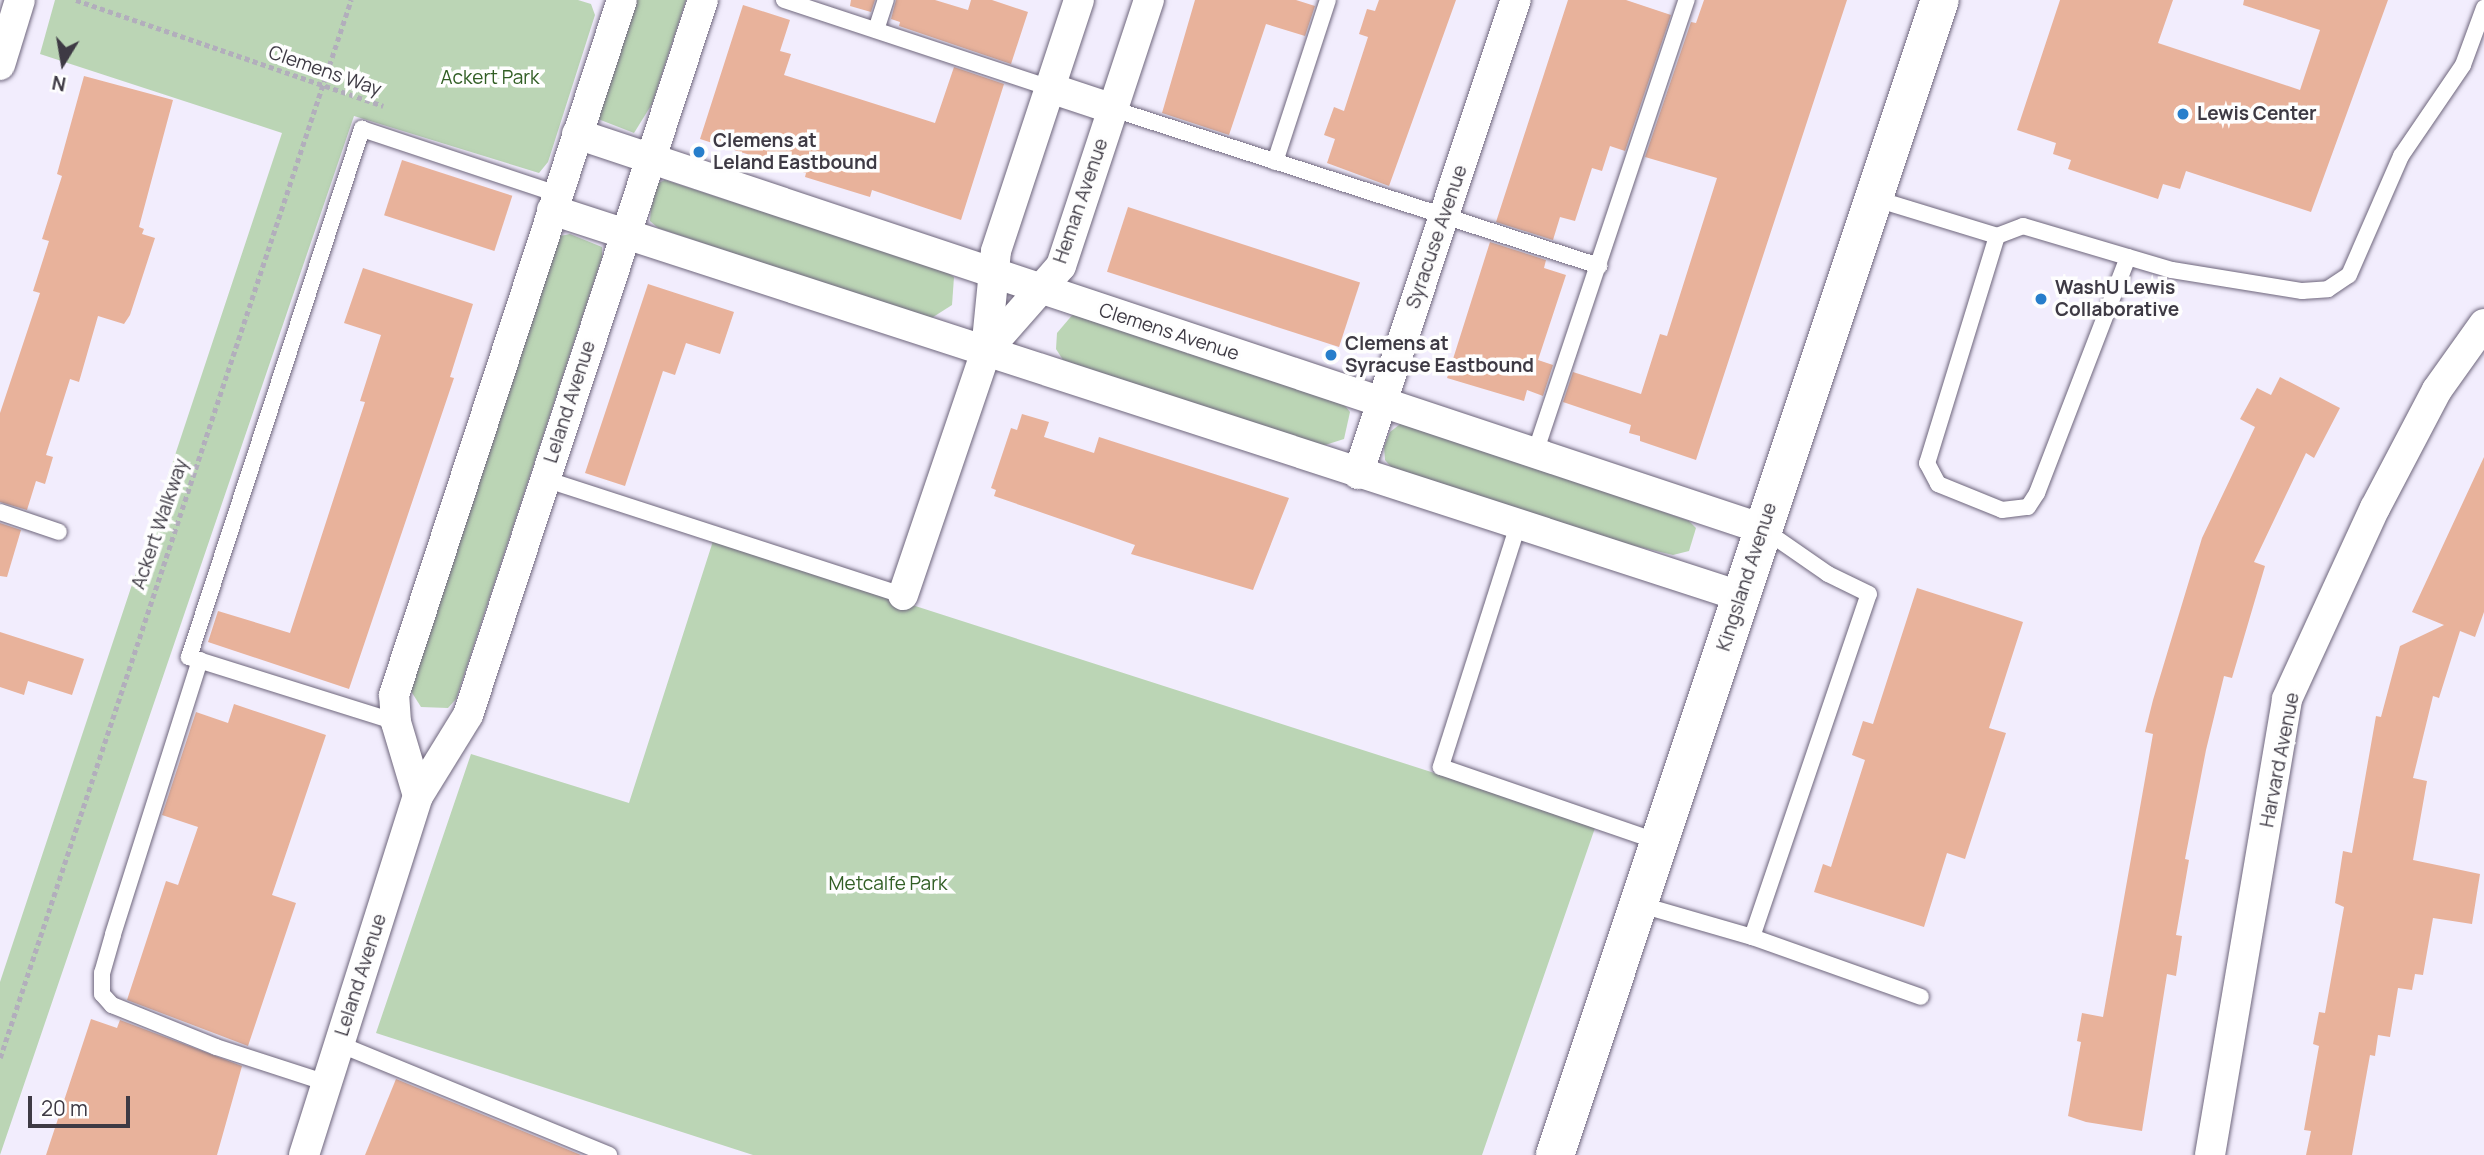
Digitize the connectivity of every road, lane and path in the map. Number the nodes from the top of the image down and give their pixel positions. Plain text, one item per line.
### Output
1 (20, 0) edge
2 (76, 0) edge
3 (351, 0) edge
4 (703, 0) edge
5 (784, 0) edge
6 (886, 0) edge
7 (1079, 0) edge
8 (1149, 0) edge
9 (1328, 0) edge
10 (1517, 0) edge
11 (1687, 0) edge
12 (1940, 0) edge
13 (617, 2) edge
14 (2484, 8) edge
15 (876, 30) junction
16 (0, 65) edge
17 (323, 85) junction
18 (1050, 88) junction
19 (386, 108) dead end
20 (1113, 109) junction
21 (577, 134) junction
22 (650, 159) junction
23 (1275, 162) junction
24 (1873, 198) junction
25 (554, 202) junction
26 (1444, 218) junction
27 (625, 234) junction
28 (1997, 236) junction
29 (2128, 257) junction
30 (1599, 266) junction
31 (993, 275) junction
32 (1040, 290) junction
33 (2484, 324) edge
34 (986, 351) junction
35 (1382, 402) junction
36 (1535, 453) junction
37 (1358, 474) junction
38 (545, 479) junction
39 (0, 512) edge
40 (1518, 524) junction
41 (1763, 529) junction
42 (59, 532) dead end
43 (903, 595) joint
44 (1740, 596) junction
45 (200, 660) junction
46 (396, 722) junction
47 (418, 796) junction
48 (1659, 842) junction
49 (1638, 904) junction
50 (1752, 937) junction
51 (1920, 997) dead end
52 (340, 1044) junction
53 (0, 1058) edge
54 (327, 1083) junction
55 (304, 1155) edge
56 (610, 1155) edge
57 (1555, 1155) edge
58 (2210, 1155) edge

1 - 16 street
2 - 17 path, Clemens Way
3 - 17 path, Ackert Walkway
4 - 22 street, Leland Avenue
5 - 15 lane
6 - 15 lane
7 - 18 street, Heman Avenue
8 - 20 street, Heman Avenue
9 - 23 lane
10 - 26 street, Syracuse Avenue
11 - 30 lane
12 - 24 street, Kingsland Avenue
13 - 21 street
14 - 29 lane
15 - 18 lane
17 - 19 path, Clemens Way
17 - 53 path, Ackert Walkway
18 - 20 street
18 - 31 street, Heman Avenue
20 - 23 lane
20 - 32 street, Heman Avenue
21 - 22 street, Clemens Avenue
21 - 25 street
22 - 27 street, Leland Avenue
22 - 31 street, Clemens Avenue
23 - 26 lane
24 - 28 lane
24 - 41 street, Kingsland Avenue
25 - 27 street
25 - 45 lane
25 - 46 street
26 - 30 lane
26 - 35 street, Syracuse Avenue
27 - 34 street
27 - 38 street, Leland Avenue
28 - 29 lane
28 - 29 lane
30 - 36 lane
31 - 32 street, Clemens Avenue
31 - 34 street, Heman Avenue
32 - 34 street, Heman Avenue
32 - 35 street, Clemens Avenue
33 - 58 street, Harvard Avenue
34 - 37 street
34 - 43 street, Heman Avenue
35 - 36 street, Clemens Avenue
35 - 37 street, Syracuse Avenue
36 - 41 street, Clemens Avenue
37 - 40 street
38 - 43 lane
38 - 47 street, Leland Avenue
39 - 42 lane
40 - 44 street
40 - 48 lane
41 - 44 street, Kingsland Avenue
41 - 50 lane
44 - 48 street, Kingsland Avenue
45 - 46 lane
45 - 54 lane
46 - 47 street
47 - 52 street, Leland Avenue
48 - 49 street, Kingsland Avenue
49 - 50 lane
49 - 57 street, Kingsland Avenue
50 - 51 lane
52 - 54 street, Leland Avenue
52 - 56 lane
54 - 55 street, Leland Avenue

